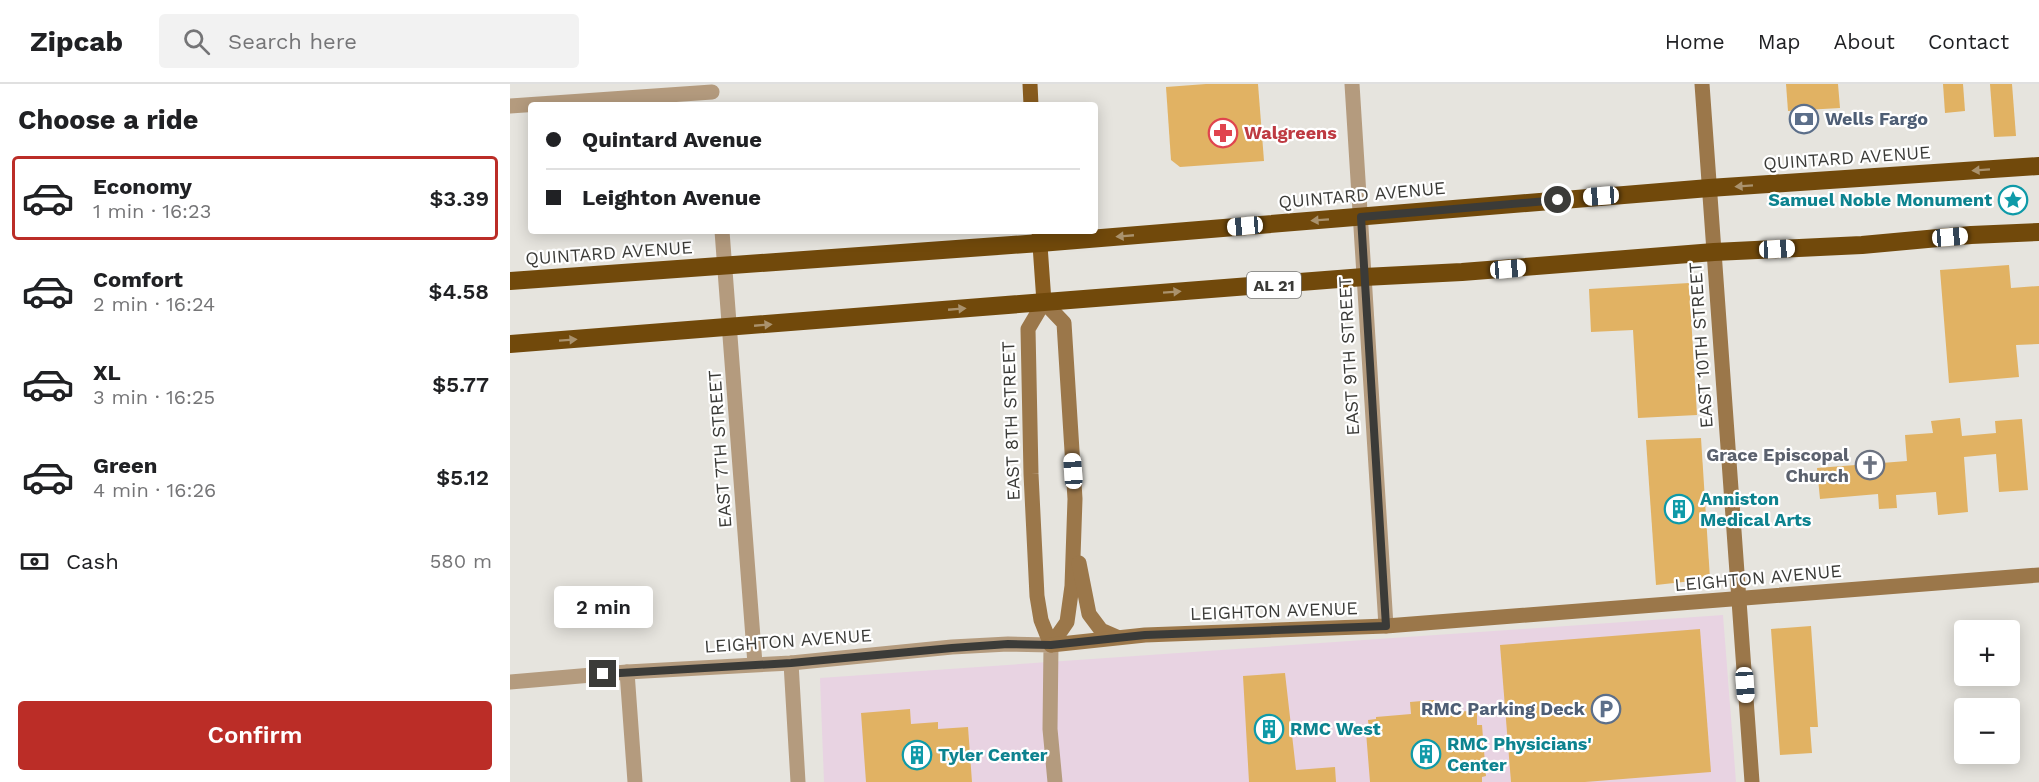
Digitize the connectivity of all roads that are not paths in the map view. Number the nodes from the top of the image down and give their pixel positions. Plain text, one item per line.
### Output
1 (1030, 84) edge
2 (1352, 84) edge
3 (1702, 84) edge
4 (712, 94) edge
5 (577, 102) edge
6 (1031, 102) edge
7 (528, 105) edge
8 (510, 106) edge
9 (2039, 166) edge
10 (1709, 188) junction
11 (1361, 217) junction
12 (2039, 232) edge
13 (1098, 233) edge
14 (722, 234) edge
15 (1087, 234) edge
16 (1039, 237) edge
17 (1714, 252) junction
18 (725, 267) junction
19 (1364, 277) junction
20 (510, 281) edge
21 (1044, 302) junction
22 (730, 328) junction
23 (510, 344) edge
24 (1074, 532) junction
25 (2039, 575) edge
26 (1739, 599) junction
27 (1386, 626) junction
28 (1120, 638) junction
29 (1051, 645) junction
30 (791, 663) junction
31 (755, 664) junction
32 (627, 672) junction
33 (510, 682) edge
34 (634, 782) edge
35 (798, 782) edge
36 (1055, 782) edge
37 (1752, 782) edge

1 - 6 main road
2 - 11 street, EAST 9TH STREET
3 - 10 street, EAST 10TH STREET
4 - 5 street
7 - 8 street
9 -> 10 highway, QUINTARD AVENUE
10 - 11 highway, QUINTARD AVENUE
10 - 17 street, EAST 10TH STREET
11 -> 13 highway, QUINTARD AVENUE
11 - 19 street, EAST 9TH STREET
12 - 17 highway, AL 21
14 - 18 street, EAST 7TH STREET
15 -> 16 highway, QUINTARD AVENUE
16 - 18 highway, QUINTARD AVENUE
16 - 21 main road
17 - 19 highway, AL 21
17 - 26 street, EAST 10TH STREET
18 - 20 highway, QUINTARD AVENUE
18 - 22 street, EAST 7TH STREET
21 -> 19 highway, AL 21
19 - 27 street, EAST 9TH STREET
22 -> 21 highway, AL 21
21 - 24 street
21 - 29 street, EAST 8TH STREET
23 -> 22 highway, AL 21
22 - 31 street, EAST 7TH STREET
24 - 28 street
24 - 29 street
25 - 26 street, LEIGHTON AVENUE
26 - 27 street, LEIGHTON AVENUE
26 - 37 street, EAST 10TH STREET
27 - 28 street, LEIGHTON AVENUE
28 - 29 street, LEIGHTON AVENUE
29 - 30 street, LEIGHTON AVENUE
29 - 36 street, EAST 8TH STREET
30 - 31 street, LEIGHTON AVENUE
30 - 35 street
31 - 32 street, LEIGHTON AVENUE
32 - 33 street, LEIGHTON AVENUE
32 - 34 street

